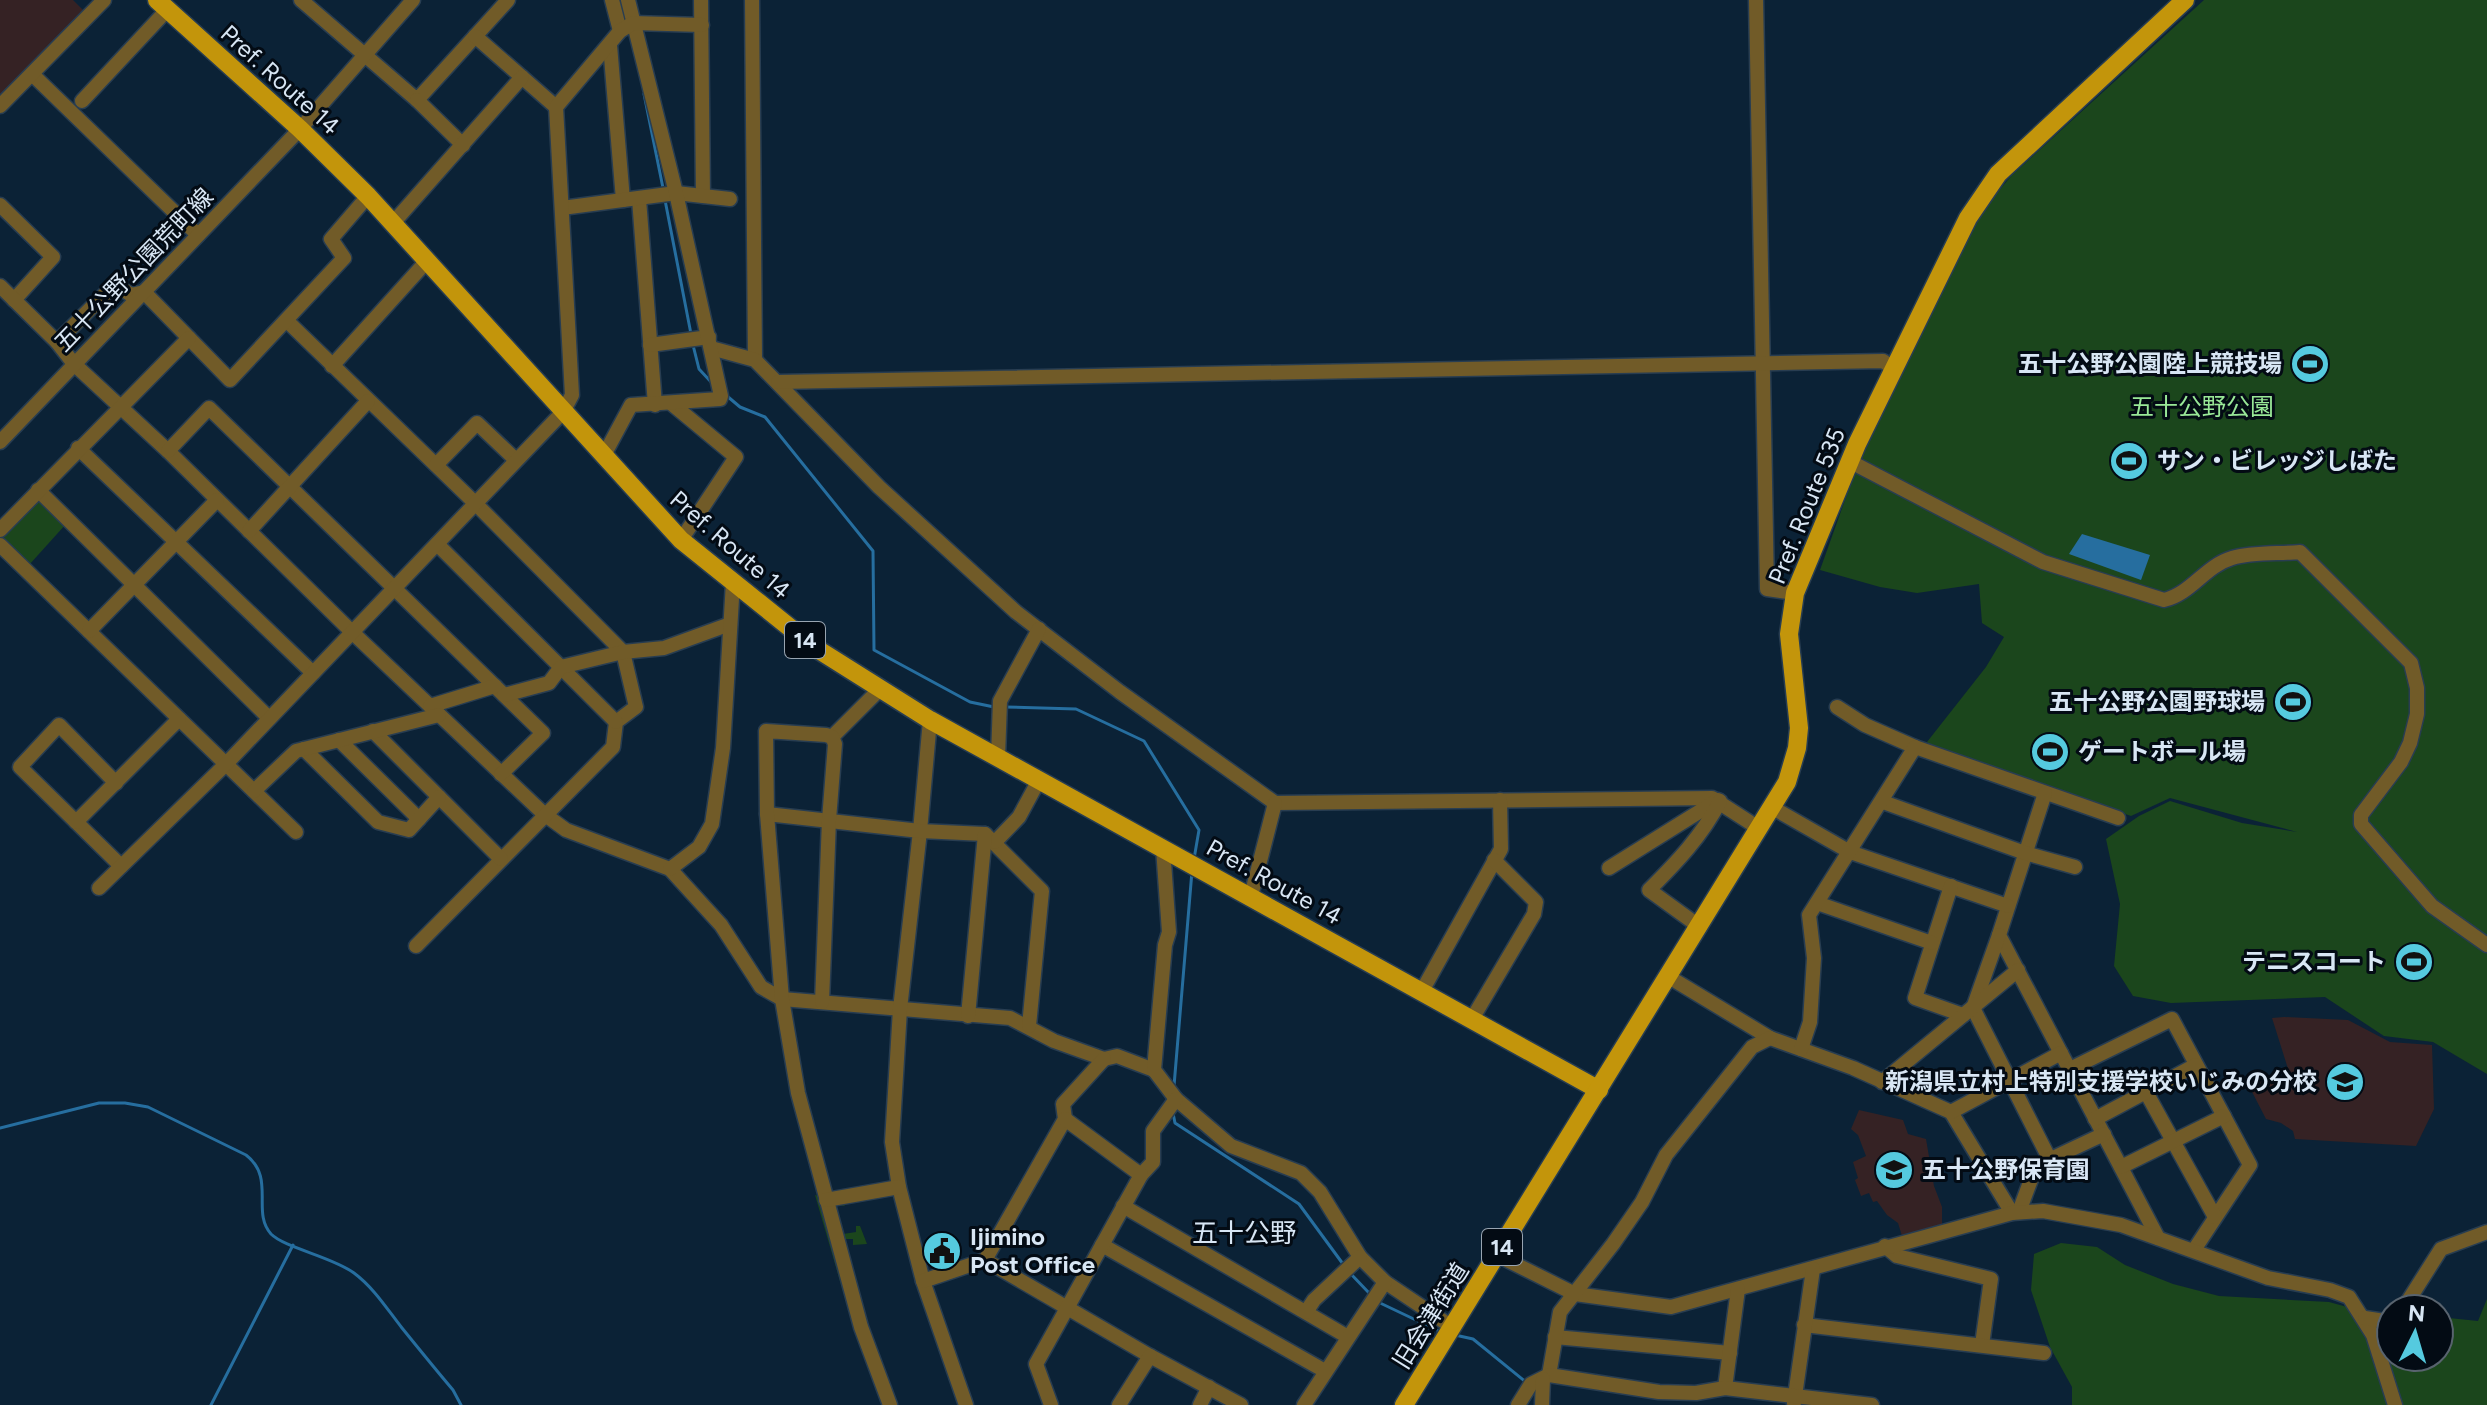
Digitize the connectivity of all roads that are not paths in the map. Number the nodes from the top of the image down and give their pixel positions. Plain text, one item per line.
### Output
1 (104, 0) edge
2 (301, 0) edge
3 (413, 0) edge
4 (508, 0) edge
5 (612, 0) edge
6 (701, 0) edge
7 (752, 0) edge
8 (1756, 0) edge
9 (2185, 0) edge
10 (631, 2) edge
11 (162, 5) edge
12 (318, 5) edge
13 (702, 25) junction
14 (627, 27) junction
15 (475, 36) junction
16 (610, 45) junction
17 (365, 55) junction
18 (32, 74) junction
19 (522, 77) junction
20 (417, 100) junction
21 (82, 101) dead end
22 (0, 106) edge
23 (556, 107) junction
24 (300, 129) junction
25 (463, 145) junction
26 (676, 193) junction
27 (368, 196) junction
28 (703, 196) junction
29 (639, 199) junction
30 (730, 199) dead end
31 (623, 200) junction
32 (0, 205) edge
33 (562, 208) junction
34 (393, 223) junction
35 (198, 235) junction
36 (426, 262) junction
37 (0, 286) edge
38 (144, 292) junction
39 (14, 300) junction
40 (287, 321) junction
41 (189, 338) junction
42 (57, 342) junction
43 (710, 342) junction
44 (650, 345) junction
45 (755, 360) junction
46 (74, 364) junction
47 (1762, 365) junction
48 (332, 366) junction
49 (1893, 368) junction
50 (778, 382) junction
51 (368, 401) junction
52 (672, 404) junction
53 (655, 405) junction
54 (121, 406) junction
55 (563, 412) junction
56 (0, 442) edge
57 (78, 448) junction
58 (168, 451) junction
59 (603, 457) junction
60 (516, 460) junction
61 (1851, 462) junction
62 (436, 465) junction
63 (291, 487) junction
64 (38, 490) junction
65 (217, 500) junction
66 (475, 503) junction
67 (0, 530) edge
68 (249, 531) junction
69 (681, 540) junction
70 (176, 541) junction
71 (437, 544) junction
72 (0, 545) edge
73 (733, 582) junction
74 (133, 585) junction
75 (395, 589) junction
76 (1795, 593) junction
77 (730, 624) junction
78 (1039, 629) junction
79 (89, 631) junction
80 (353, 633) junction
81 (623, 652) junction
82 (561, 667) junction
83 (313, 673) junction
84 (880, 689) junction
85 (500, 691) junction
86 (1837, 707) dead end
87 (434, 711) junction
88 (269, 718) junction
89 (179, 719) junction
90 (930, 720) junction
91 (616, 722) junction
92 (373, 731) junction
93 (832, 737) junction
94 (339, 740) junction
95 (1915, 747) junction
96 (304, 749) junction
97 (998, 757) junction
98 (226, 764) junction
99 (501, 774) junction
100 (1039, 780) junction
101 (116, 783) junction
102 (254, 791) junction
103 (2045, 793) junction
104 (439, 797) junction
105 (1500, 800) junction
106 (1719, 801) junction
107 (1883, 802) junction
108 (1275, 803) junction
109 (1773, 808) junction
110 (544, 814) junction
111 (767, 814) junction
112 (2118, 818) dead end
113 (419, 819) junction
114 (829, 820) junction
115 (76, 822) junction
116 (1760, 829) junction
117 (920, 831) junction
118 (296, 832) dead end
119 (990, 838) junction
120 (1163, 848) junction
121 (1850, 852) junction
122 (2025, 853) junction
123 (501, 859) junction
124 (1494, 860) junction
125 (121, 866) junction
126 (2075, 867) dead end
127 (1609, 868) dead end
128 (670, 869) junction
129 (1951, 886) junction
130 (99, 888) dead end
131 (1251, 896) junction
132 (1817, 903) junction
133 (2008, 906) junction
134 (1700, 927) junction
135 (1999, 935) junction
136 (1932, 943) junction
137 (2487, 945) edge
138 (416, 946) dead end
139 (2018, 970) junction
140 (1669, 977) junction
141 (1422, 991) junction
142 (782, 999) junction
143 (822, 1002) junction
144 (900, 1009) junction
145 (1968, 1011) junction
146 (968, 1016) junction
147 (1472, 1019) junction
148 (1029, 1026) junction
149 (1770, 1038) junction
150 (1801, 1049) junction
151 (2061, 1053) junction
152 (1104, 1059) junction
153 (2196, 1065) junction
154 (2070, 1069) junction
155 (1154, 1070) junction
156 (1882, 1082) junction
157 (2008, 1082) junction
158 (1599, 1090) junction
159 (2146, 1092) junction
160 (1176, 1099) junction
161 (1951, 1112) junction
162 (2224, 1116) junction
163 (1065, 1119) junction
164 (2095, 1119) junction
165 (2104, 1134) junction
166 (2174, 1141) junction
167 (2049, 1158) junction
168 (2121, 1167) junction
169 (1141, 1175) junction
170 (899, 1187) junction
171 (826, 1200) junction
172 (1123, 1206) junction
173 (2016, 1212) junction
174 (2215, 1217) junction
175 (2487, 1232) edge
176 (2158, 1238) junction
177 (1102, 1245) junction
178 (1885, 1246) junction
179 (2194, 1250) junction
180 (1497, 1255) junction
181 (1360, 1257) junction
182 (985, 1260) junction
183 (1813, 1269) junction
184 (923, 1281) junction
185 (1385, 1282) junction
186 (1738, 1289) junction
187 (2413, 1293) edge
188 (1575, 1294) junction
189 (1067, 1307) junction
190 (1306, 1312) junction
191 (2365, 1318) junction
192 (2375, 1320) edge
193 (1804, 1325) junction
194 (1452, 1327) junction
195 (1348, 1337) junction
196 (1555, 1337) junction
197 (1982, 1345) junction
198 (1730, 1353) junction
199 (2044, 1353) dead end
200 (1150, 1356) junction
201 (1325, 1371) junction
202 (1546, 1377) junction
203 (1209, 1387) junction
204 (1725, 1388) junction
205 (1794, 1400) edge
206 (890, 1405) edge
207 (966, 1405) edge
208 (1051, 1405) edge
209 (1119, 1405) edge
210 (1200, 1405) edge
211 (1241, 1405) edge
212 (1304, 1405) edge
213 (1404, 1405) edge
214 (1518, 1405) edge
215 (1542, 1405) edge
216 (1872, 1405) edge
217 (2395, 1405) edge

1 - 18 street
2 - 12 street
3 - 17 street, 五十公野公園荒町線
4 - 15 street
5 - 14 street
6 - 13 street
7 - 45 street
8 - 47 street
9 - 49 main road, Pref. Route 535
10 - 14 street
11 - 21 street
11 - 24 main road, Pref. Route 14 / 14
12 - 17 street
13 - 14 street
13 - 28 street
14 - 16 street
14 - 26 street
15 - 19 street
15 - 20 street
16 - 23 street
16 - 31 street
17 - 20 street
17 - 24 street, 五十公野公園荒町線
18 - 22 street
18 - 35 street
19 - 23 street
19 - 25 street
20 - 25 street
23 - 33 street
24 - 27 main road, Pref. Route 14 / 14
24 - 35 street, 五十公野公園荒町線
25 - 34 street
26 - 28 street
26 - 29 street
26 - 43 street
27 - 34 main road, Pref. Route 14 / 14
27 - 40 street
28 - 30 street
29 - 31 street
29 - 44 street
31 - 33 street
32 - 39 street
33 - 55 street
34 - 36 main road, Pref. Route 14 / 14
35 - 38 street, 五十公野公園荒町線
36 - 48 street
36 - 55 main road, Pref. Route 14 / 14
37 - 39 street
38 - 41 street
38 - 42 street
38 - 46 street, 五十公野公園荒町線
39 - 42 street
40 - 41 street
40 - 48 street
41 - 54 street
42 - 46 street
43 - 44 street
43 - 45 street
43 - 52 street
44 - 53 street
45 - 50 street
46 - 54 street
46 - 56 street, 五十公野公園荒町線
47 - 49 street
47 - 50 street
47 - 76 street
48 - 51 street
49 - 61 main road, Pref. Route 535
50 - 78 street
51 - 62 street
51 - 63 street
52 - 53 street
52 - 69 street
53 - 59 street
54 - 57 street
54 - 58 street
55 - 59 main road, Pref. Route 14 / 14
55 - 60 street
57 - 64 street
57 - 70 street
58 - 63 street
58 - 65 street
59 - 69 main road, Pref. Route 14 / 14
60 - 62 street
60 - 66 street
61 - 76 main road, Pref. Route 535
61 - 137 street
62 - 66 street
63 - 68 street
63 - 75 street
64 - 67 street
64 - 74 street
65 - 68 street
65 - 70 street
66 - 71 street
66 - 81 street
68 - 80 street
69 - 73 main road, Pref. Route 14 / 14
70 - 74 street
70 - 83 street
71 - 75 street
71 - 82 street
72 - 79 street
73 - 77 street
73 - 84 main road, Pref. Route 14 / 14
74 - 79 street
74 - 88 street
75 - 80 street
75 - 85 street
76 - 109 main road, Pref. Route 535
77 - 81 street
77 - 128 street
78 - 97 street
78 - 108 street
79 - 89 street
80 - 83 street
80 - 87 street
81 - 82 street
81 - 91 street
82 - 85 street
82 - 91 street
83 - 88 street
84 - 90 main road, Pref. Route 14 / 14
84 - 93 street
85 - 87 street
85 - 99 street
86 - 95 street
87 - 92 street
87 - 99 street
88 - 98 street
89 - 98 street
89 - 101 street
90 - 97 main road, Pref. Route 14 / 14
90 - 117 street
91 - 110 street
92 - 94 street
92 - 104 street
93 - 111 street
93 - 114 street
94 - 96 street
94 - 113 street
95 - 103 street
95 - 107 street
96 - 102 street
96 - 113 street
97 - 100 main road, Pref. Route 14 / 14
98 - 102 street
98 - 125 street
99 - 110 street
100 - 119 street
100 - 120 main road, Pref. Route 14 / 14
101 - 115 street
101 - 115 street
102 - 118 street
103 - 112 street
103 - 122 street
104 - 113 street
104 - 123 street
105 - 106 street
105 - 108 street
105 - 124 street
106 - 116 street
106 - 127 street
106 - 134 street
107 - 121 street
107 - 122 street
108 - 131 street
109 - 116 main road, Pref. Route 535
109 - 121 street
110 - 123 street
110 - 128 street
111 - 114 street
111 - 142 street
114 - 117 street
114 - 143 street
115 - 125 street
116 - 134 main road, Pref. Route 535
117 - 119 street
117 - 144 street
119 - 146 street
119 - 148 street
120 - 131 main road, Pref. Route 14 / 14
120 - 155 street
121 - 129 street
121 - 132 street
122 - 126 street
122 - 133 street
123 - 138 street
124 - 141 street
124 - 147 street
125 - 130 street
128 - 142 street
129 - 133 street
129 - 136 street
131 - 141 main road, Pref. Route 14 / 14
132 - 136 street
132 - 150 street
133 - 135 street
134 - 140 main road, Pref. Route 535
135 - 139 street
135 - 145 street
136 - 145 street
139 - 145 street
139 - 151 street
140 - 149 street
140 - 158 main road, Pref. Route 535
141 - 147 main road, Pref. Route 14 / 14
142 - 143 street
142 - 171 street
143 - 144 street
144 - 146 street
144 - 170 street
145 - 156 street
145 - 157 street
146 - 148 street
147 - 158 main road, Pref. Route 14 / 14
148 - 152 street
149 - 150 street
149 - 188 street
150 - 156 street
151 - 154 street
151 - 157 street
152 - 155 street
152 - 163 street
153 - 154 street
153 - 159 street
153 - 162 street
154 - 164 street
155 - 160 street
156 - 161 street
157 - 161 street
157 - 167 street
158 - 180 main road, 旧会津街道 / 14
159 - 164 street
159 - 166 street
160 - 169 street
160 - 181 street
161 - 173 street
162 - 166 street
162 - 174 street
163 - 169 street
163 - 182 street
164 - 165 street
165 - 167 street
165 - 168 street
166 - 168 street
166 - 174 street
167 - 173 street
168 - 176 street
169 - 172 street
170 - 171 street
170 - 184 street
171 - 206 street
172 - 177 street
172 - 190 street
173 - 176 street
173 - 178 street
174 - 179 street
175 - 187 street
176 - 179 street
177 - 189 street
177 - 201 street
178 - 183 street
178 - 197 street
179 - 191 street
180 - 188 street
180 - 194 main road, 旧会津街道 / 14
181 - 185 street
181 - 190 street
182 - 184 street
182 - 189 street
183 - 186 street
183 - 193 street
184 - 207 street
185 - 194 street
185 - 195 street
186 - 188 street
186 - 198 street
188 - 196 street
189 - 200 street
189 - 208 street
190 - 195 street
191 - 192 street
191 - 217 street
193 - 197 street
193 - 205 street
194 - 213 main road, 旧会津街道 / 14
195 - 201 street
196 - 198 street
196 - 202 street
197 - 199 street
198 - 204 street
200 - 203 street
200 - 209 street
201 - 212 street
202 - 204 street
202 - 214 street
202 - 215 street
203 - 210 street
203 - 211 street
204 - 205 street
205 - 216 street

